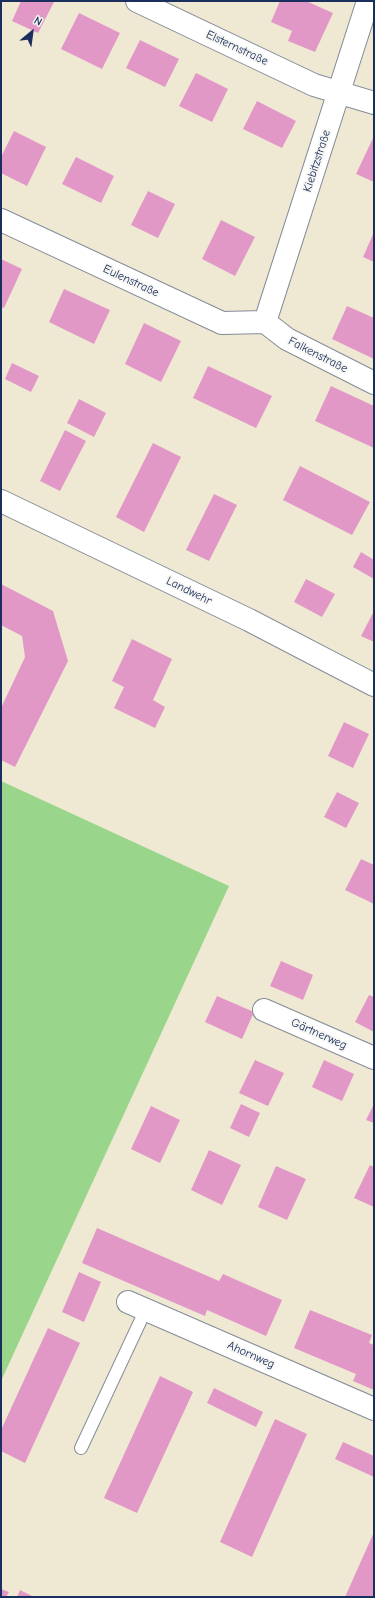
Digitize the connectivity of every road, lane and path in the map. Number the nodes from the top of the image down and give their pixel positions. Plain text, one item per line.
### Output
1 (368, 1) edge
2 (149, 4) edge
3 (339, 92) junction
4 (374, 103) edge
5 (1, 220) edge
6 (265, 322) junction
7 (374, 383) edge
8 (1, 501) edge
9 (374, 685) edge
10 (264, 1010) dead end
11 (374, 1058) edge
12 (137, 1305) joint
13 (374, 1409) edge
14 (82, 1448) dead end

1 - 3 street, Kiebitzstraße
2 - 3 street, Elsternstraße
3 - 4 street, Elsternstraße
3 - 6 street, Kiebitzstraße
5 - 6 street, Eulenstraße
6 - 7 street, Falkenstraße
8 - 9 street, Landwehr
10 - 11 street, Gärtnerweg
12 - 13 street, Ahornweg
12 - 14 lane

